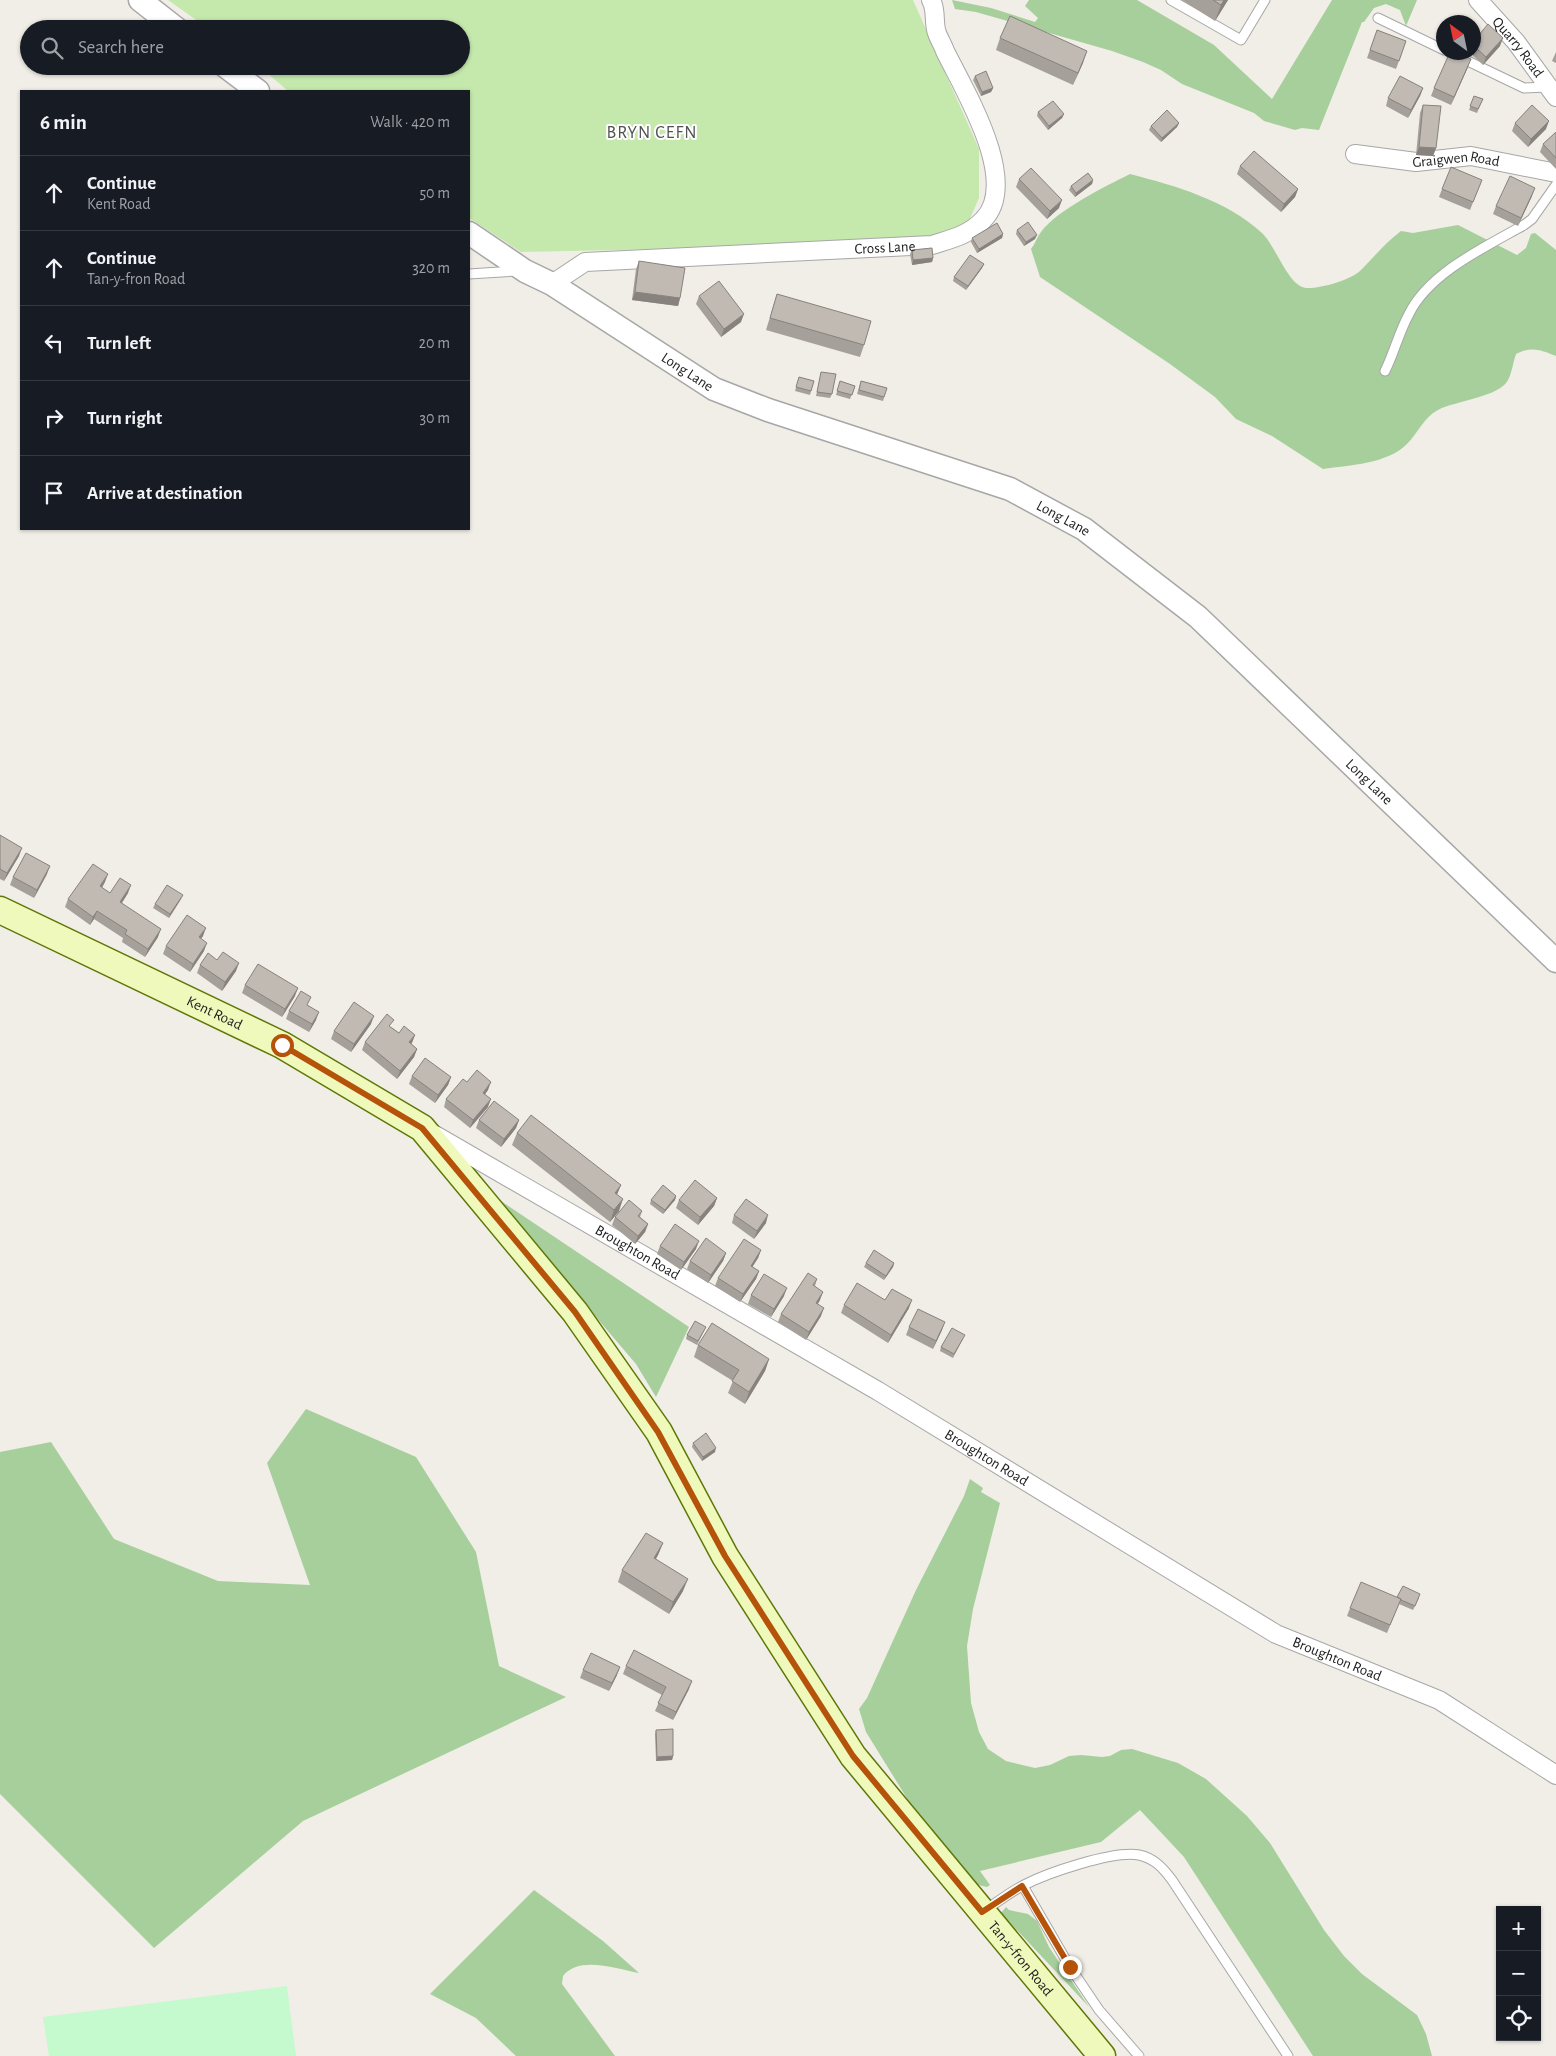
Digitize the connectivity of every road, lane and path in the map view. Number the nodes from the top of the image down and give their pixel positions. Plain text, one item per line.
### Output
1 (140, 0) edge
2 (931, 0) edge
3 (1171, 0) edge
4 (1266, 0) edge
5 (1478, 0) edge
6 (1378, 18) dead end
7 (166, 20) edge
8 (1436, 46) edge
9 (1466, 60) edge
10 (237, 75) edge
11 (257, 90) edge
12 (1552, 92) edge
13 (1355, 154) dead end
14 (1556, 174) edge
15 (1556, 185) edge
16 (470, 234) edge
17 (525, 271) junction
18 (470, 274) edge
19 (552, 284) junction
20 (1385, 371) dead end
21 (0, 910) edge
22 (1556, 962) edge
23 (422, 1128) junction
24 (1556, 1775) edge
25 (1022, 1886) junction
26 (982, 1912) junction
27 (1102, 2056) edge
28 (1139, 2056) edge
29 (1288, 2056) edge

1 - 7 street
2 - 19 street, Cross Lane
3 - 4 lane
5 - 12 street, Quarry Road
6 - 8 lane
9 - 12 lane
10 - 11 street
13 - 14 street, Graigwen Road
15 - 20 lane
16 - 17 street, Long Lane
17 - 18 lane
17 - 19 street, Long Lane
19 - 22 street, Long Lane
21 - 23 main road, Kent Road
23 - 24 street, Broughton Road
23 - 26 main road, Tan-y-fron Road
25 - 26 lane
25 - 28 lane
25 - 29 lane
26 - 27 main road, Tan-y-fron Road

